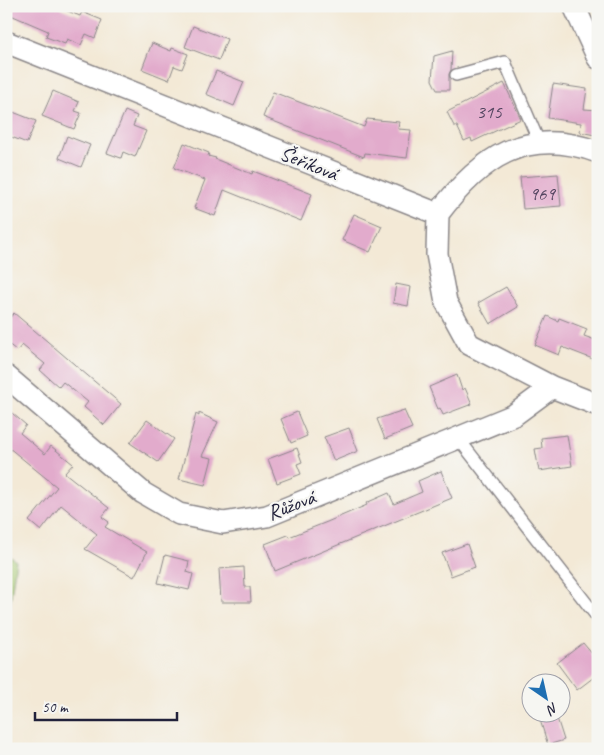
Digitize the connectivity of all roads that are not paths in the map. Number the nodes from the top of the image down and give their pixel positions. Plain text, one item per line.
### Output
1 (574, 6) edge
2 (6, 42) edge
3 (598, 58) edge
4 (456, 75) dead end
5 (539, 142) junction
6 (598, 152) edge
7 (438, 214) junction
8 (6, 376) edge
9 (552, 387) junction
10 (598, 405) edge
11 (458, 438) junction
12 (598, 618) edge

1 - 3 street
2 - 7 street, Šeříková
4 - 5 lane
5 - 6 street
5 - 7 street
7 - 9 street
8 - 11 street, Růžová
9 - 10 street
9 - 11 street, Růžová
11 - 12 lane

